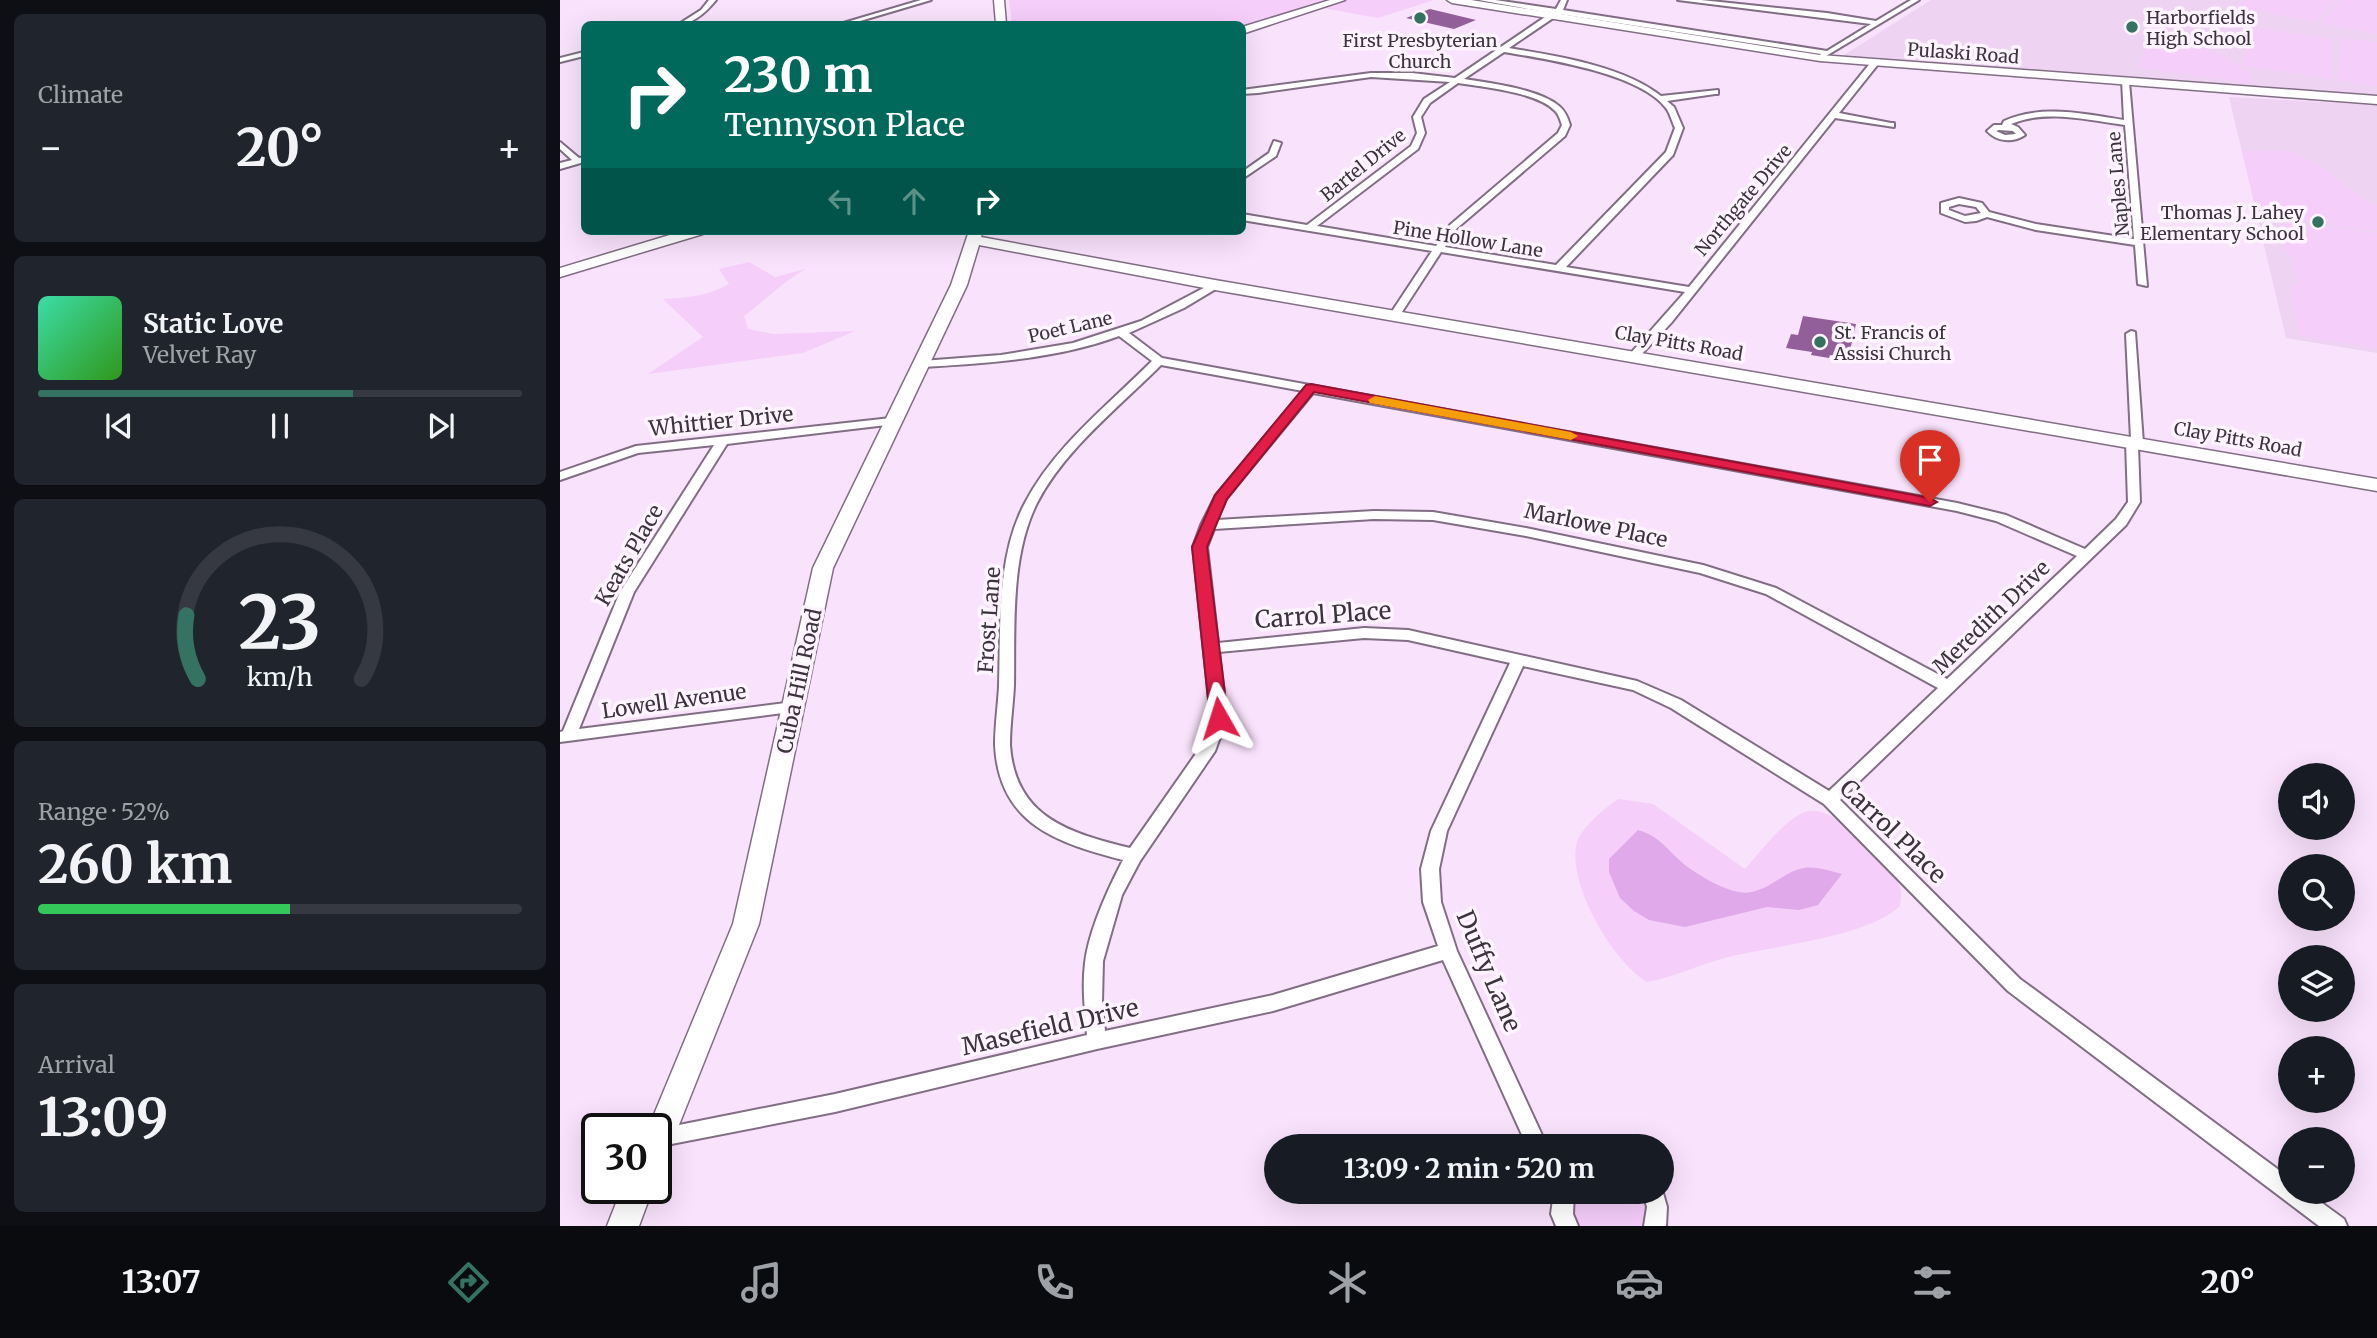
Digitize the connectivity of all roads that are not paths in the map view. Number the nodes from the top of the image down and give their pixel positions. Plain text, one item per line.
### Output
1 (713, 0) edge
2 (928, 0) edge
3 (999, 0) edge
4 (1340, 0) edge
5 (1452, 0) edge
6 (1482, 0) edge
7 (1564, 0) edge
8 (1681, 0) edge
9 (1916, 0) edge
10 (1553, 14) junction
11 (687, 21) edge
12 (854, 21) edge
13 (1002, 21) edge
14 (1877, 23) junction
15 (1246, 30) edge
16 (1502, 49) junction
17 (581, 55) edge
18 (1824, 56) junction
19 (560, 60) edge
20 (1875, 63) junction
21 (1456, 81) junction
22 (2125, 82) junction
23 (1246, 92) edge
24 (1715, 92) dead end
25 (1660, 99) junction
26 (2377, 100) edge
27 (1835, 115) junction
28 (2129, 123) junction
29 (1891, 125) dead end
30 (2006, 127) dead end
31 (1276, 143) dead end
32 (560, 145) edge
33 (581, 160) edge
34 (560, 166) edge
35 (1246, 173) edge
36 (1986, 214) dead end
37 (1246, 218) edge
38 (1307, 229) junction
39 (685, 235) edge
40 (976, 236) edge
41 (2139, 243) junction
42 (1435, 251) junction
43 (1558, 269) junction
44 (560, 273) edge
45 (1215, 285) junction
46 (2143, 285) dead end
47 (1690, 290) junction
48 (1394, 316) junction
49 (1122, 333) junction
50 (2131, 334) dead end
51 (1634, 356) junction
52 (1159, 362) junction
53 (922, 364) junction
54 (1311, 388) junction
55 (891, 422) junction
56 (723, 440) junction
57 (2134, 442) junction
58 (560, 477) edge
59 (2377, 485) edge
60 (1207, 525) junction
61 (2086, 555) junction
62 (1212, 648) junction
63 (1519, 658) junction
64 (1949, 687) junction
65 (793, 707) junction
66 (565, 737) edge
67 (1830, 800) junction
68 (1134, 856) junction
69 (1448, 951) junction
70 (1097, 1041) junction
71 (669, 1113) edge
72 (1532, 1134) edge
73 (672, 1139) edge
74 (632, 1204) edge
75 (1563, 1204) edge
76 (1656, 1204) edge
77 (623, 1226) edge
78 (1567, 1226) edge
79 (1655, 1226) edge
80 (2336, 1226) edge

1 - 11 street
2 - 12 street
3 - 13 main road
4 - 15 main road
5 - 10 main road, Pulaski Road
6 - 10 street
7 - 10 street
8 - 14 street
9 - 14 street
10 - 16 street, Bartel Drive
10 - 18 main road, Pulaski Road
14 - 18 street
16 - 21 street, Bartel Drive
16 - 25 street
17 - 19 street
18 - 20 main road, Pulaski Road
20 - 22 main road, Pulaski Road
20 - 27 street, Northgate Drive
21 - 23 street
21 - 38 street, Bartel Drive
21 - 42 street
22 - 26 main road, Pulaski Road
22 - 28 street, Naples Lane
24 - 25 street
25 - 43 street
27 - 29 street
27 - 47 street, Northgate Drive
28 - 30 street
28 - 41 street, Naples Lane
31 - 35 street
32 - 33 street
33 - 34 street
36 - 41 street
37 - 38 street, Pine Hollow Lane
38 - 42 street, Pine Hollow Lane
39 - 44 main road
40 - 45 main road, Clay Pitts Road
40 - 53 main road, Cuba Hill Road
41 - 46 street, Naples Lane
42 - 43 street, Pine Hollow Lane
42 - 48 street
43 - 47 street, Pine Hollow Lane
45 - 48 main road, Clay Pitts Road
45 - 49 street, Poet Lane
47 - 51 street, Northgate Drive
48 - 51 main road, Clay Pitts Road
49 - 52 street
49 - 53 street, Poet Lane
50 - 57 street, Meredith Drive
51 - 57 main road, Clay Pitts Road
52 - 54 street
52 - 68 street, Frost Lane
53 - 55 main road, Cuba Hill Road
54 - 60 street
54 - 61 street
55 - 56 street, Whittier Drive
55 - 65 main road, Cuba Hill Road
56 - 58 street, Whittier Drive
56 - 66 street, Keats Place
57 - 59 main road, Clay Pitts Road
57 - 61 street, Meredith Drive
60 - 62 street
60 - 64 street, Marlowe Place
61 - 64 street, Meredith Drive
62 - 63 street, Carrol Place
62 - 68 street
63 - 67 street, Carrol Place
63 - 69 street, Duffy Lane
64 - 67 street, Meredith Drive
65 - 66 street, Lowell Avenue
65 - 71 main road, Cuba Hill Road
67 - 80 street, Carrol Place
68 - 70 street
69 - 70 street, Masefield Drive
69 - 72 street, Duffy Lane
70 - 73 street, Masefield Drive
74 - 77 main road
75 - 78 street
76 - 79 street

